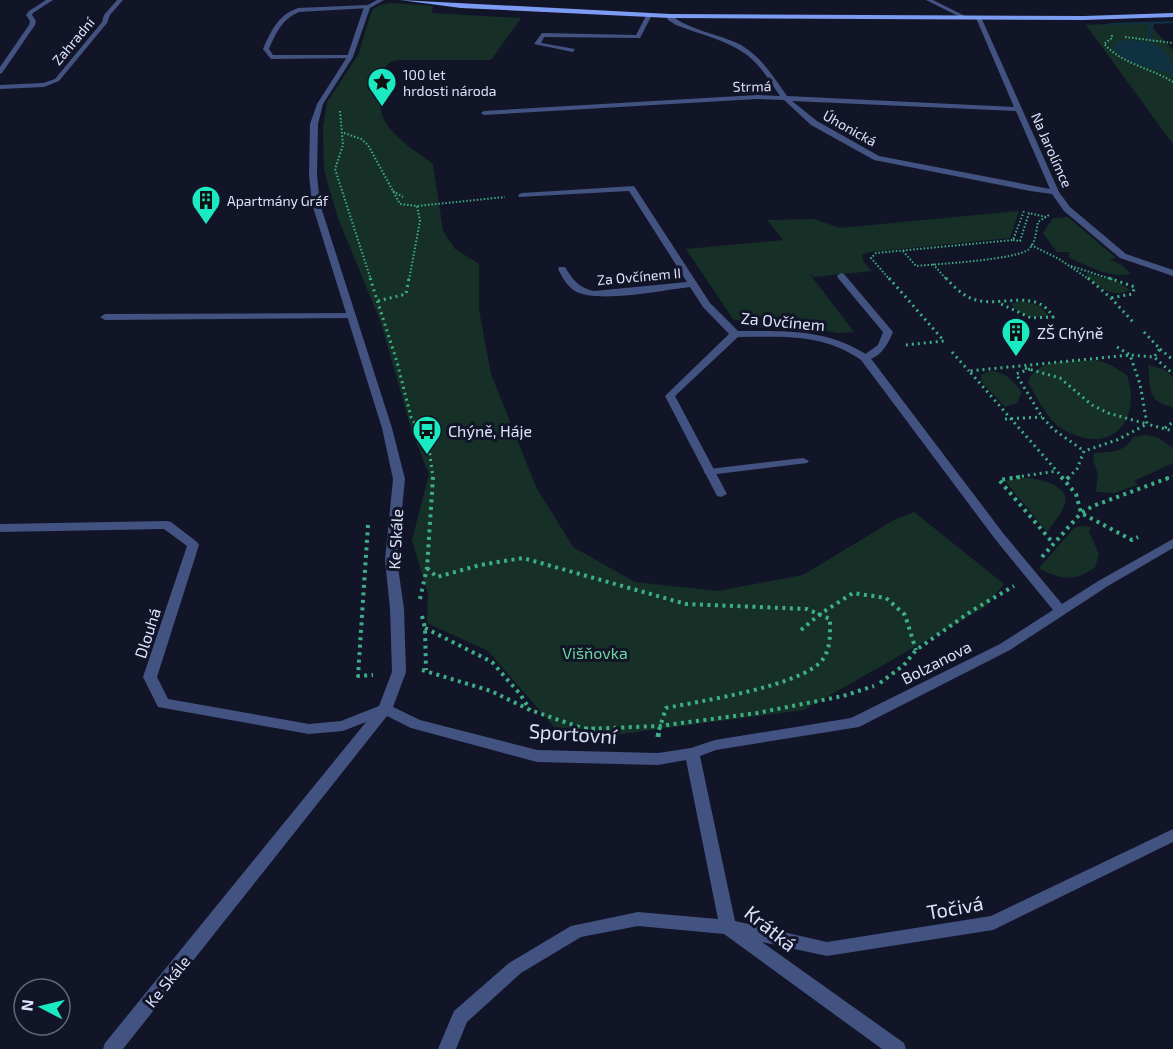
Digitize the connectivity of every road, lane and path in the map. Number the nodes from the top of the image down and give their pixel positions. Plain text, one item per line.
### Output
1 (50, 0) edge
2 (120, 0) edge
3 (381, 0) edge
4 (403, 0) edge
5 (929, 0) edge
6 (367, 7) junction
7 (649, 15) junction
8 (670, 15) junction
9 (1173, 15) edge
10 (966, 18) junction
11 (979, 18) junction
12 (1108, 30) dead end
13 (1112, 35) junction
14 (1173, 43) edge
15 (573, 50) dead end
16 (350, 57) junction
17 (0, 72) edge
18 (1173, 82) edge
19 (0, 87) edge
20 (785, 98) junction
21 (340, 107) dead end
22 (1019, 109) junction
23 (484, 113) dead end
24 (344, 133) junction
25 (392, 191) junction
26 (1055, 192) junction
27 (522, 195) joint
28 (403, 197) dead end
29 (417, 206) junction
30 (1067, 209) junction
31 (1029, 213) junction
32 (1046, 217) junction
33 (1013, 240) junction
34 (1031, 245) junction
35 (903, 251) junction
36 (933, 264) junction
37 (1068, 265) junction
38 (562, 269) dead end
39 (1173, 273) edge
40 (841, 276) dead end
41 (694, 284) junction
42 (1109, 297) junction
43 (378, 301) junction
44 (999, 303) junction
45 (350, 316) junction
46 (105, 317) dead end
47 (1133, 322) dead end
48 (1144, 332) dead end
49 (735, 334) junction
50 (944, 341) junction
51 (948, 347) dead end
52 (1117, 347) dead end
53 (882, 348) junction
54 (1160, 349) junction
55 (952, 351) dead end
56 (1130, 355) junction
57 (1154, 357) junction
58 (865, 358) junction
59 (1173, 360) edge
60 (1017, 365) junction
61 (1030, 368) junction
62 (969, 371) junction
63 (1173, 374) edge
64 (1042, 417) junction
65 (1005, 419) dead end
66 (1012, 419) junction
67 (1173, 422) edge
68 (1147, 424) junction
69 (1164, 428) junction
70 (1173, 431) edge
71 (1084, 451) junction
72 (803, 460) dead end
73 (1057, 471) junction
74 (709, 472) junction
75 (1173, 476) edge
76 (1065, 481) junction
77 (721, 494) dead end
78 (1081, 513) junction
79 (368, 525) dead end
80 (0, 528) edge
81 (1142, 536) dead end
82 (1173, 543) edge
83 (427, 568) junction
84 (1029, 574) junction
85 (420, 603) dead end
86 (1060, 610) junction
87 (422, 611) dead end
88 (820, 614) junction
89 (425, 628) junction
90 (801, 630) dead end
91 (916, 650) junction
92 (426, 670) junction
93 (399, 672) junction
94 (385, 709) junction
95 (530, 711) junction
96 (658, 726) junction
97 (692, 753) junction
98 (658, 759) junction
99 (1173, 835) edge
100 (728, 927) junction
101 (112, 1049) edge
102 (447, 1049) edge
103 (897, 1049) edge

1 - 17 street
2 - 19 street, Zahradní
3 - 6 street
4 - 7 street
5 - 10 street
6 - 16 street, Ke Skále
6 - 16 street
7 - 8 street
7 - 15 street
8 - 10 street
8 - 20 street, Úhonická
9 - 11 street
10 - 11 street
11 - 22 street, Na Jarolímce
12 - 13 path
13 - 14 path
13 - 18 path
16 - 45 street, Ke Skále
20 - 22 street, Strmá
20 - 23 street, Strmá
20 - 26 street, Úhonická
21 - 24 path
22 - 26 street, Na Jarolímce
24 - 25 path
24 - 43 path
25 - 28 path
25 - 29 path
26 - 30 street, Na Jarolímce
27 - 29 path
27 - 41 street, Za Ovčínem
29 - 43 path
30 - 32 path
30 - 39 street, Na Jarolímce
31 - 32 path
31 - 33 path
31 - 33 path
32 - 34 path
33 - 35 path
34 - 36 path
34 - 37 path
35 - 36 path
35 - 50 path
36 - 44 path
37 - 42 path
37 - 42 path
38 - 41 street, Za Ovčínem II
40 - 53 street
41 - 49 street, Za Ovčínem
42 - 47 path
43 - 83 path
44 - 44 path
45 - 46 street
45 - 93 street, Ke Skále
48 - 54 path
49 - 58 street, Za Ovčínem
49 - 74 street
50 - 51 path
50 - 53 path
52 - 56 path
53 - 58 street
54 - 57 path
54 - 59 path
55 - 62 path
56 - 57 path
56 - 60 path
56 - 68 path
57 - 63 path
58 - 84 street, Za Ovčínem
60 - 61 path
60 - 62 path
61 - 64 path
61 - 68 path
62 - 66 path
64 - 66 path
64 - 71 path
65 - 66 path
66 - 73 path
67 - 69 path
68 - 69 path
68 - 71 path
69 - 70 path
71 - 76 path
72 - 74 street
73 - 76 path
73 - 78 path
74 - 77 street
75 - 78 path
76 - 78 path
78 - 81 path
79 - 93 path
80 - 94 street, Dlouhá
82 - 86 street, Bolzanova
83 - 85 path
83 - 88 path
84 - 86 street, Za Ovčínem
84 - 91 path
86 - 97 street, Bolzanova
87 - 89 path
88 - 90 path
88 - 91 path
88 - 96 path
89 - 92 path
89 - 95 path
91 - 96 path
92 - 93 path
92 - 95 path
93 - 94 street, Ke Skále
94 - 98 street, Sportovní
94 - 101 street, Ke Skále
95 - 96 path
96 - 98 path
97 - 98 street, Sportovní
97 - 100 street, Krátká
99 - 100 street, Točivá
100 - 102 street, Točivá
100 - 103 street, Krátká

